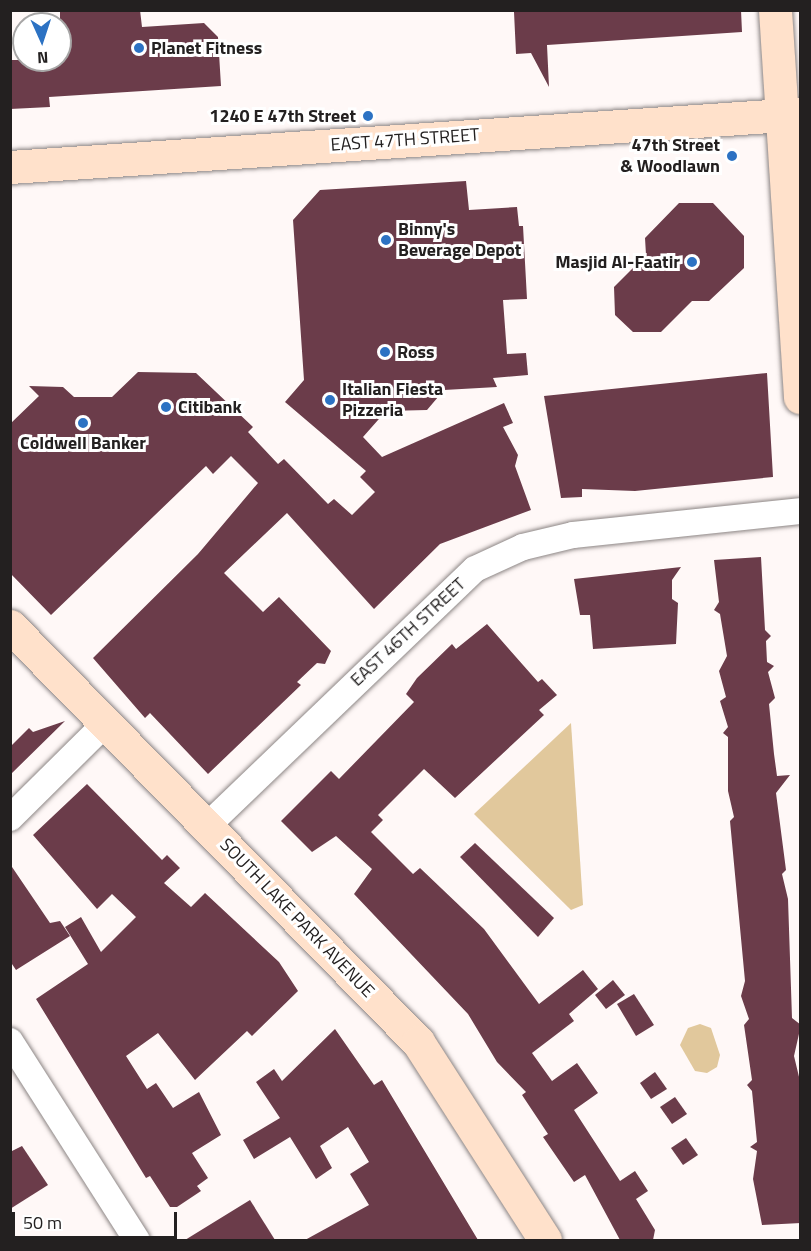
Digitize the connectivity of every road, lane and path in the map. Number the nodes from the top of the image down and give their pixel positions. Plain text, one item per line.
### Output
1 (775, 10) edge
2 (791, 115) edge
3 (10, 167) edge
4 (801, 397) edge
5 (801, 511) edge
6 (10, 627) edge
7 (105, 724) junction
8 (10, 818) edge
9 (207, 826) junction
10 (10, 1041) edge
11 (138, 1240) edge
12 (545, 1240) edge

1 - 2 street
2 - 3 street, EAST 47TH STREET
2 - 4 street
5 - 9 street, EAST 46TH STREET
6 - 7 street, SOUTH LAKE PARK AVENUE
7 - 8 street
7 - 9 street, SOUTH LAKE PARK AVENUE
9 - 12 street, SOUTH LAKE PARK AVENUE
10 - 11 street

